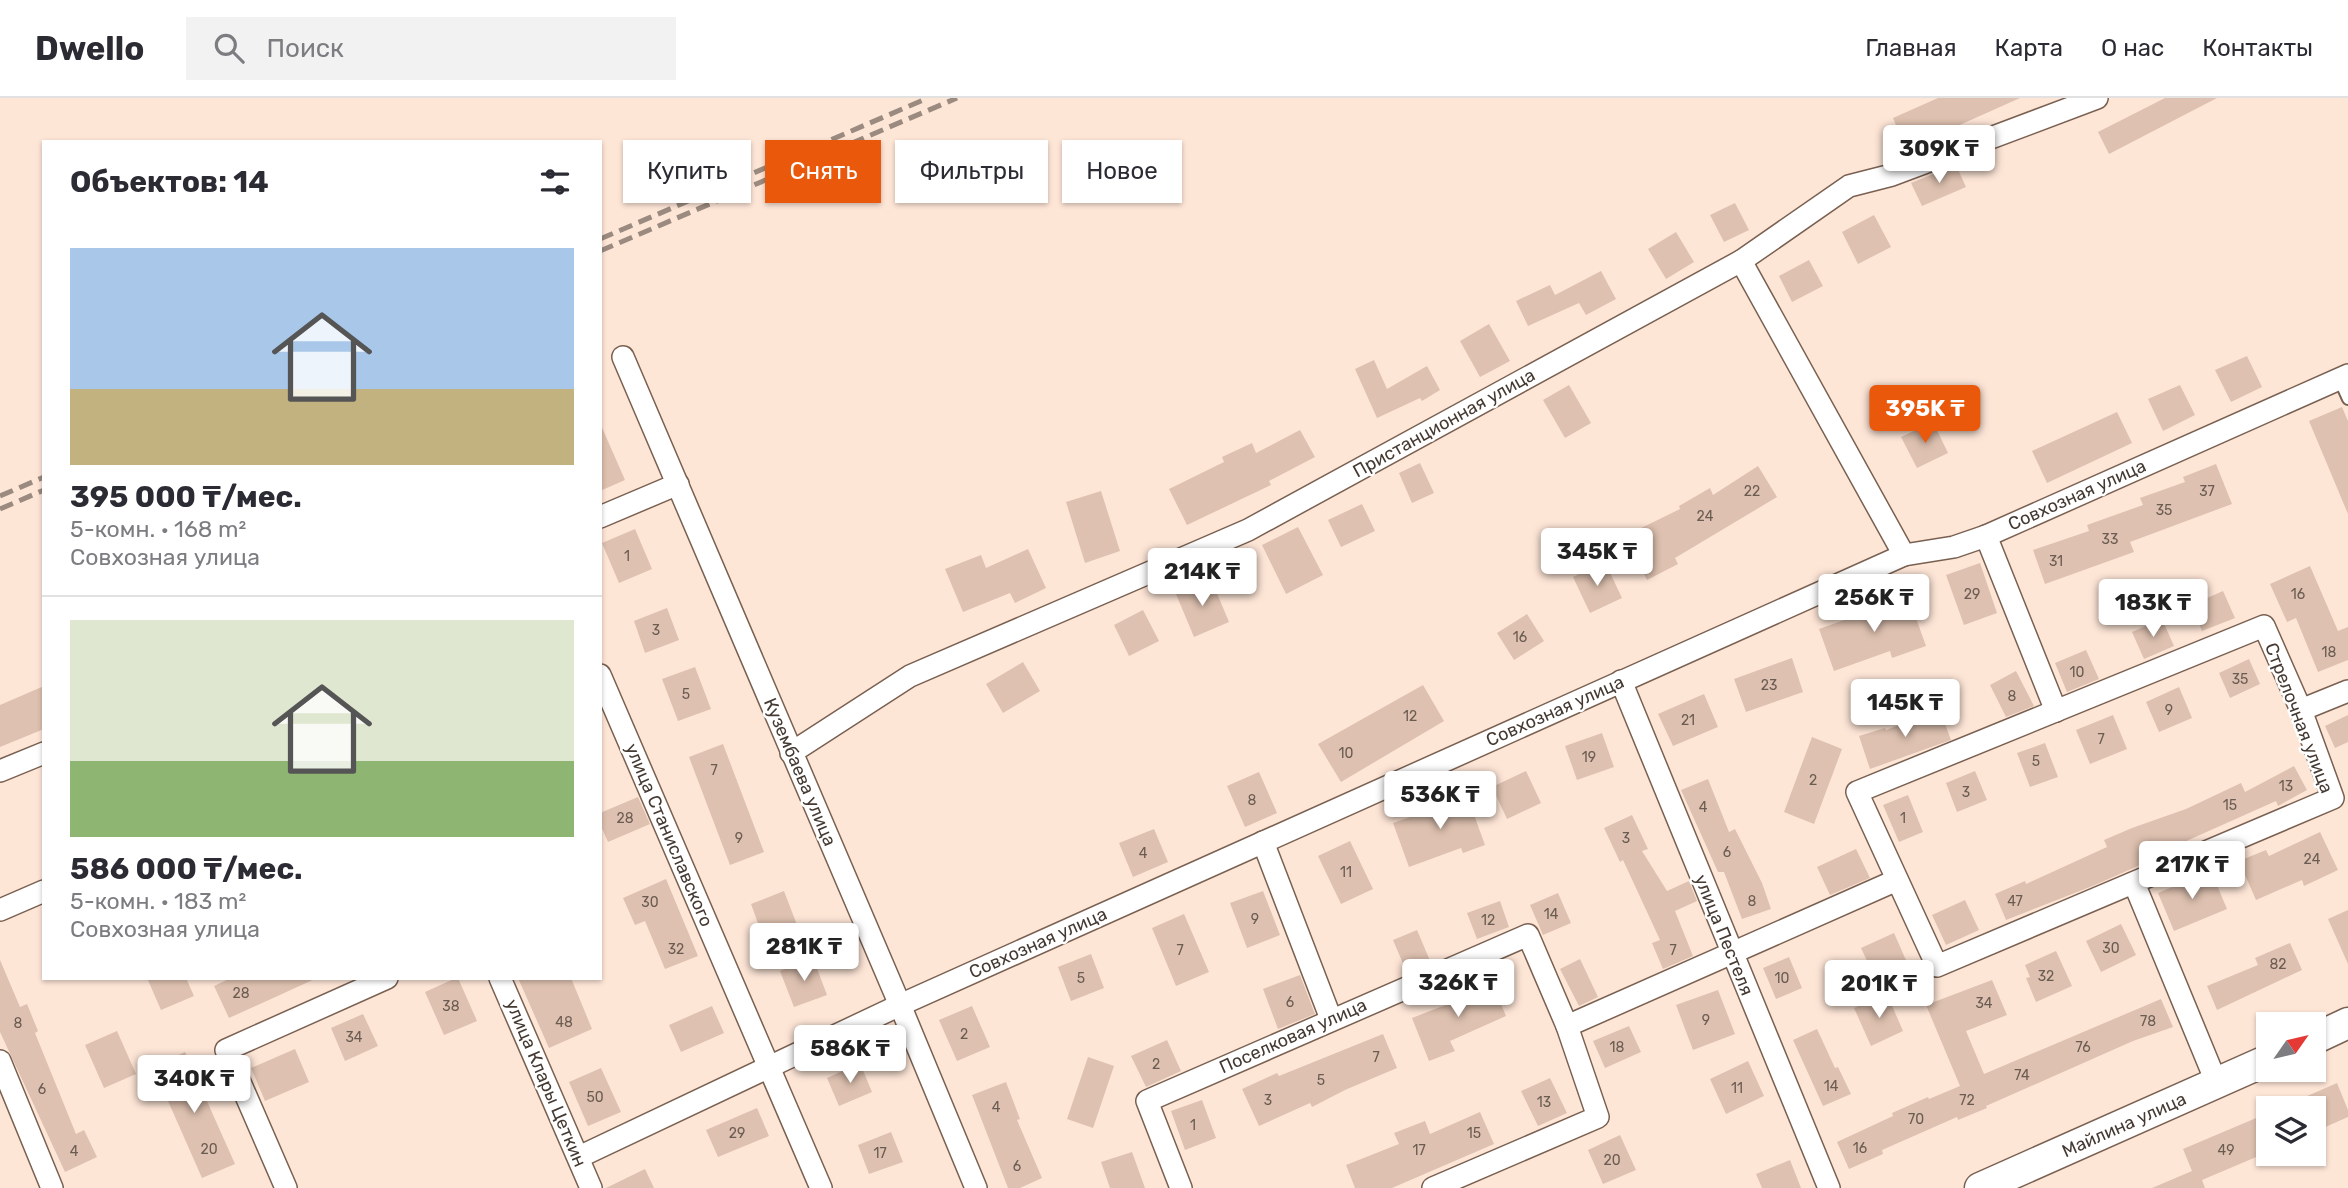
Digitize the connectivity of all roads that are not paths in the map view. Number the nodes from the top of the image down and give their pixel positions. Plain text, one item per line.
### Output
1 (2097, 98) edge
2 (1741, 261) junction
3 (623, 357) dead end
4 (2344, 377) edge
5 (2348, 399) edge
6 (678, 484) junction
7 (602, 516) edge
8 (1986, 536) junction
9 (1904, 555) junction
10 (602, 680) edge
11 (1621, 681) junction
12 (2348, 691) edge
13 (2301, 710) junction
14 (2056, 711) junction
15 (791, 753) junction
16 (42, 754) edge
17 (0, 771) edge
18 (1263, 842) junction
19 (1897, 880) junction
20 (2134, 883) junction
21 (42, 892) edge
22 (0, 910) edge
23 (1731, 953) junction
24 (383, 980) edge
25 (501, 980) edge
26 (900, 1005) junction
27 (1331, 1019) junction
28 (2348, 1023) edge
29 (1567, 1026) junction
30 (2326, 1033) edge
31 (0, 1061) edge
32 (2256, 1066) edge
33 (769, 1067) junction
34 (2217, 1084) junction
35 (579, 1157) junction
36 (52, 1188) edge
37 (286, 1188) edge
38 (591, 1188) edge
39 (821, 1188) edge
40 (976, 1188) edge
41 (1181, 1188) edge
42 (1433, 1188) edge
43 (1829, 1188) edge
44 (1980, 1188) edge

1 - 2 street, Пристанционная улица
2 - 9 street
2 - 15 street, Пристанционная улица
3 - 6 street, Кузембаева улица
4 - 5 lane
4 - 8 street, Совхозная улица
6 - 7 street
6 - 15 street, Кузембаева улица
8 - 9 street, Совхозная улица
8 - 14 street
9 - 11 street, Совхозная улица
10 - 33 street, улица Станиславского
11 - 18 street, Совхозная улица
11 - 23 street, улица Пестеля
12 - 13 street
13 - 14 street, Стрелочная улица
13 - 20 street, Стрелочная улица
14 - 19 street, Стрелочная улица
15 - 26 street, Кузембаева улица
16 - 17 street
18 - 26 street, Совхозная улица
18 - 27 street
19 - 20 street, Стрелочная улица
19 - 23 street
20 - 34 street
21 - 22 street
23 - 29 street
23 - 43 street, улица Пестеля
24 - 37 street
25 - 35 street, улица Клары Цеткин
26 - 33 street, Совхозная улица
26 - 40 street, Кузембаева улица
27 - 29 street, Поселковая улица
27 - 41 street, Поселковая улица
28 - 30 main road
29 - 42 street, Поселковая улица
31 - 36 street
32 - 34 main road, Майлина улица
33 - 35 street, Совхозная улица
33 - 39 street, улица Станиславского
34 - 44 main road, Майлина улица
35 - 38 street, улица Клары Цеткин

